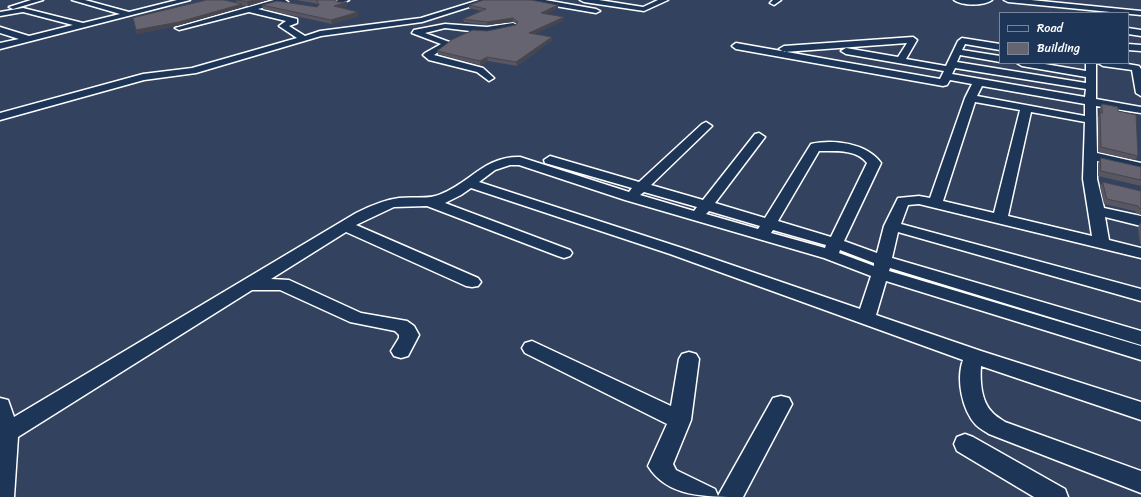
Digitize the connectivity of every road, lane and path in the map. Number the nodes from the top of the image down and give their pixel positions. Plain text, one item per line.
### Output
1 (35, 0) edge
2 (76, 0) edge
3 (150, 0) edge
4 (186, 0) edge
5 (487, 0) edge
6 (532, 0) edge
7 (584, 0) edge
8 (617, 0) edge
9 (664, 0) edge
10 (958, 0) edge
11 (988, 0) edge
12 (1008, 0) edge
13 (168, 4) junction
14 (294, 4) edge
15 (608, 4) junction
16 (0, 10) edge
17 (252, 10) junction
18 (1094, 11) edge
19 (604, 12) dead end
20 (1118, 12) edge
21 (1129, 12) edge
22 (1141, 13) edge
23 (0, 14) edge
24 (128, 14) junction
25 (398, 24) junction
26 (512, 25) edge
27 (82, 26) junction
28 (179, 28) edge
29 (0, 30) edge
30 (1129, 31) edge
31 (416, 33) junction
32 (1141, 33) edge
33 (28, 39) junction
34 (304, 39) junction
35 (0, 46) edge
36 (736, 46) dead end
37 (819, 46) junction
38 (999, 47) edge
39 (1129, 47) edge
40 (1141, 48) edge
41 (758, 50) junction
42 (956, 52) junction
43 (999, 59) edge
44 (901, 60) junction
45 (1028, 64) edge
46 (1110, 64) edge
47 (1138, 68) edge
48 (949, 70) junction
49 (1091, 75) edge
50 (489, 78) dead end
51 (978, 82) junction
52 (1141, 93) edge
53 (970, 98) junction
54 (1091, 101) junction
55 (1026, 108) junction
56 (1141, 110) edge
57 (0, 117) edge
58 (1090, 120) junction
59 (706, 126) dead end
60 (759, 137) dead end
61 (527, 154) dead end
62 (1091, 156) junction
63 (1141, 167) edge
64 (1090, 180) junction
65 (469, 183) junction
66 (1104, 183) edge
67 (636, 192) junction
68 (432, 203) junction
69 (935, 203) junction
70 (702, 211) junction
71 (1097, 211) junction
72 (1000, 218) junction
73 (1141, 221) edge
74 (345, 226) junction
75 (892, 226) junction
76 (765, 229) junction
77 (1101, 243) junction
78 (833, 249) junction
79 (1141, 253) edge
80 (564, 254) dead end
81 (882, 267) junction
82 (472, 282) dead end
83 (249, 285) junction
84 (1141, 295) edge
85 (866, 319) junction
86 (1141, 338) edge
87 (532, 348) dead end
88 (401, 351) dead end
89 (1141, 353) edge
90 (974, 356) junction
91 (689, 359) dead end
92 (781, 404) dead end
93 (0, 406) edge
94 (1141, 411) edge
95 (680, 420) junction
96 (6, 432) junction
97 (965, 444) dead end
98 (1141, 482) edge
99 (2, 497) edge
100 (706, 497) edge
101 (730, 497) edge
102 (1056, 497) edge

1 - 16 street
2 - 24 street
3 - 13 street
4 - 13 street
5 - 25 street
6 - 19 street
7 - 15 street
8 - 15 street
9 - 15 street
10 - 11 street
12 - 18 street
13 - 24 street
14 - 17 street
17 - 28 street
17 - 34 street
18 - 20 street
21 - 22 street
23 - 27 street
24 - 27 street
25 - 31 street
25 - 34 street
26 - 31 street
27 - 33 street
29 - 33 street
30 - 32 street
31 - 50 street
33 - 35 street
34 - 57 street
36 - 41 street
37 - 41 street
37 - 44 street
37 - 44 street
38 - 42 street
39 - 40 street
41 - 48 street
42 - 43 street
42 - 48 street
44 - 48 street
45 - 49 street
46 - 47 street
47 - 52 street
48 - 49 street
48 - 51 street
49 - 54 street
51 - 53 street
51 - 54 street
53 - 55 street
53 - 69 street
54 - 56 street
54 - 58 street
55 - 58 street
55 - 72 street
58 - 62 street
59 - 67 street
60 - 70 street
61 - 67 street
62 - 63 street
62 - 64 street
64 - 66 street
64 - 71 street
65 - 67 street
65 - 68 street
65 - 85 street
67 - 70 street
68 - 74 street
68 - 80 street
69 - 72 street
69 - 75 street
70 - 76 street
71 - 73 street
71 - 77 street
72 - 77 street
74 - 82 street
74 - 83 street
75 - 81 street
75 - 84 street
76 - 78 street
76 - 78 street
77 - 79 street
78 - 81 street
81 - 85 street
81 - 86 street
81 - 89 street
83 - 88 street
83 - 96 street
85 - 90 street
87 - 95 street
90 - 94 street
90 - 98 street
91 - 95 street
92 - 101 street
93 - 96 street
95 - 100 street
96 - 99 street
97 - 102 street

